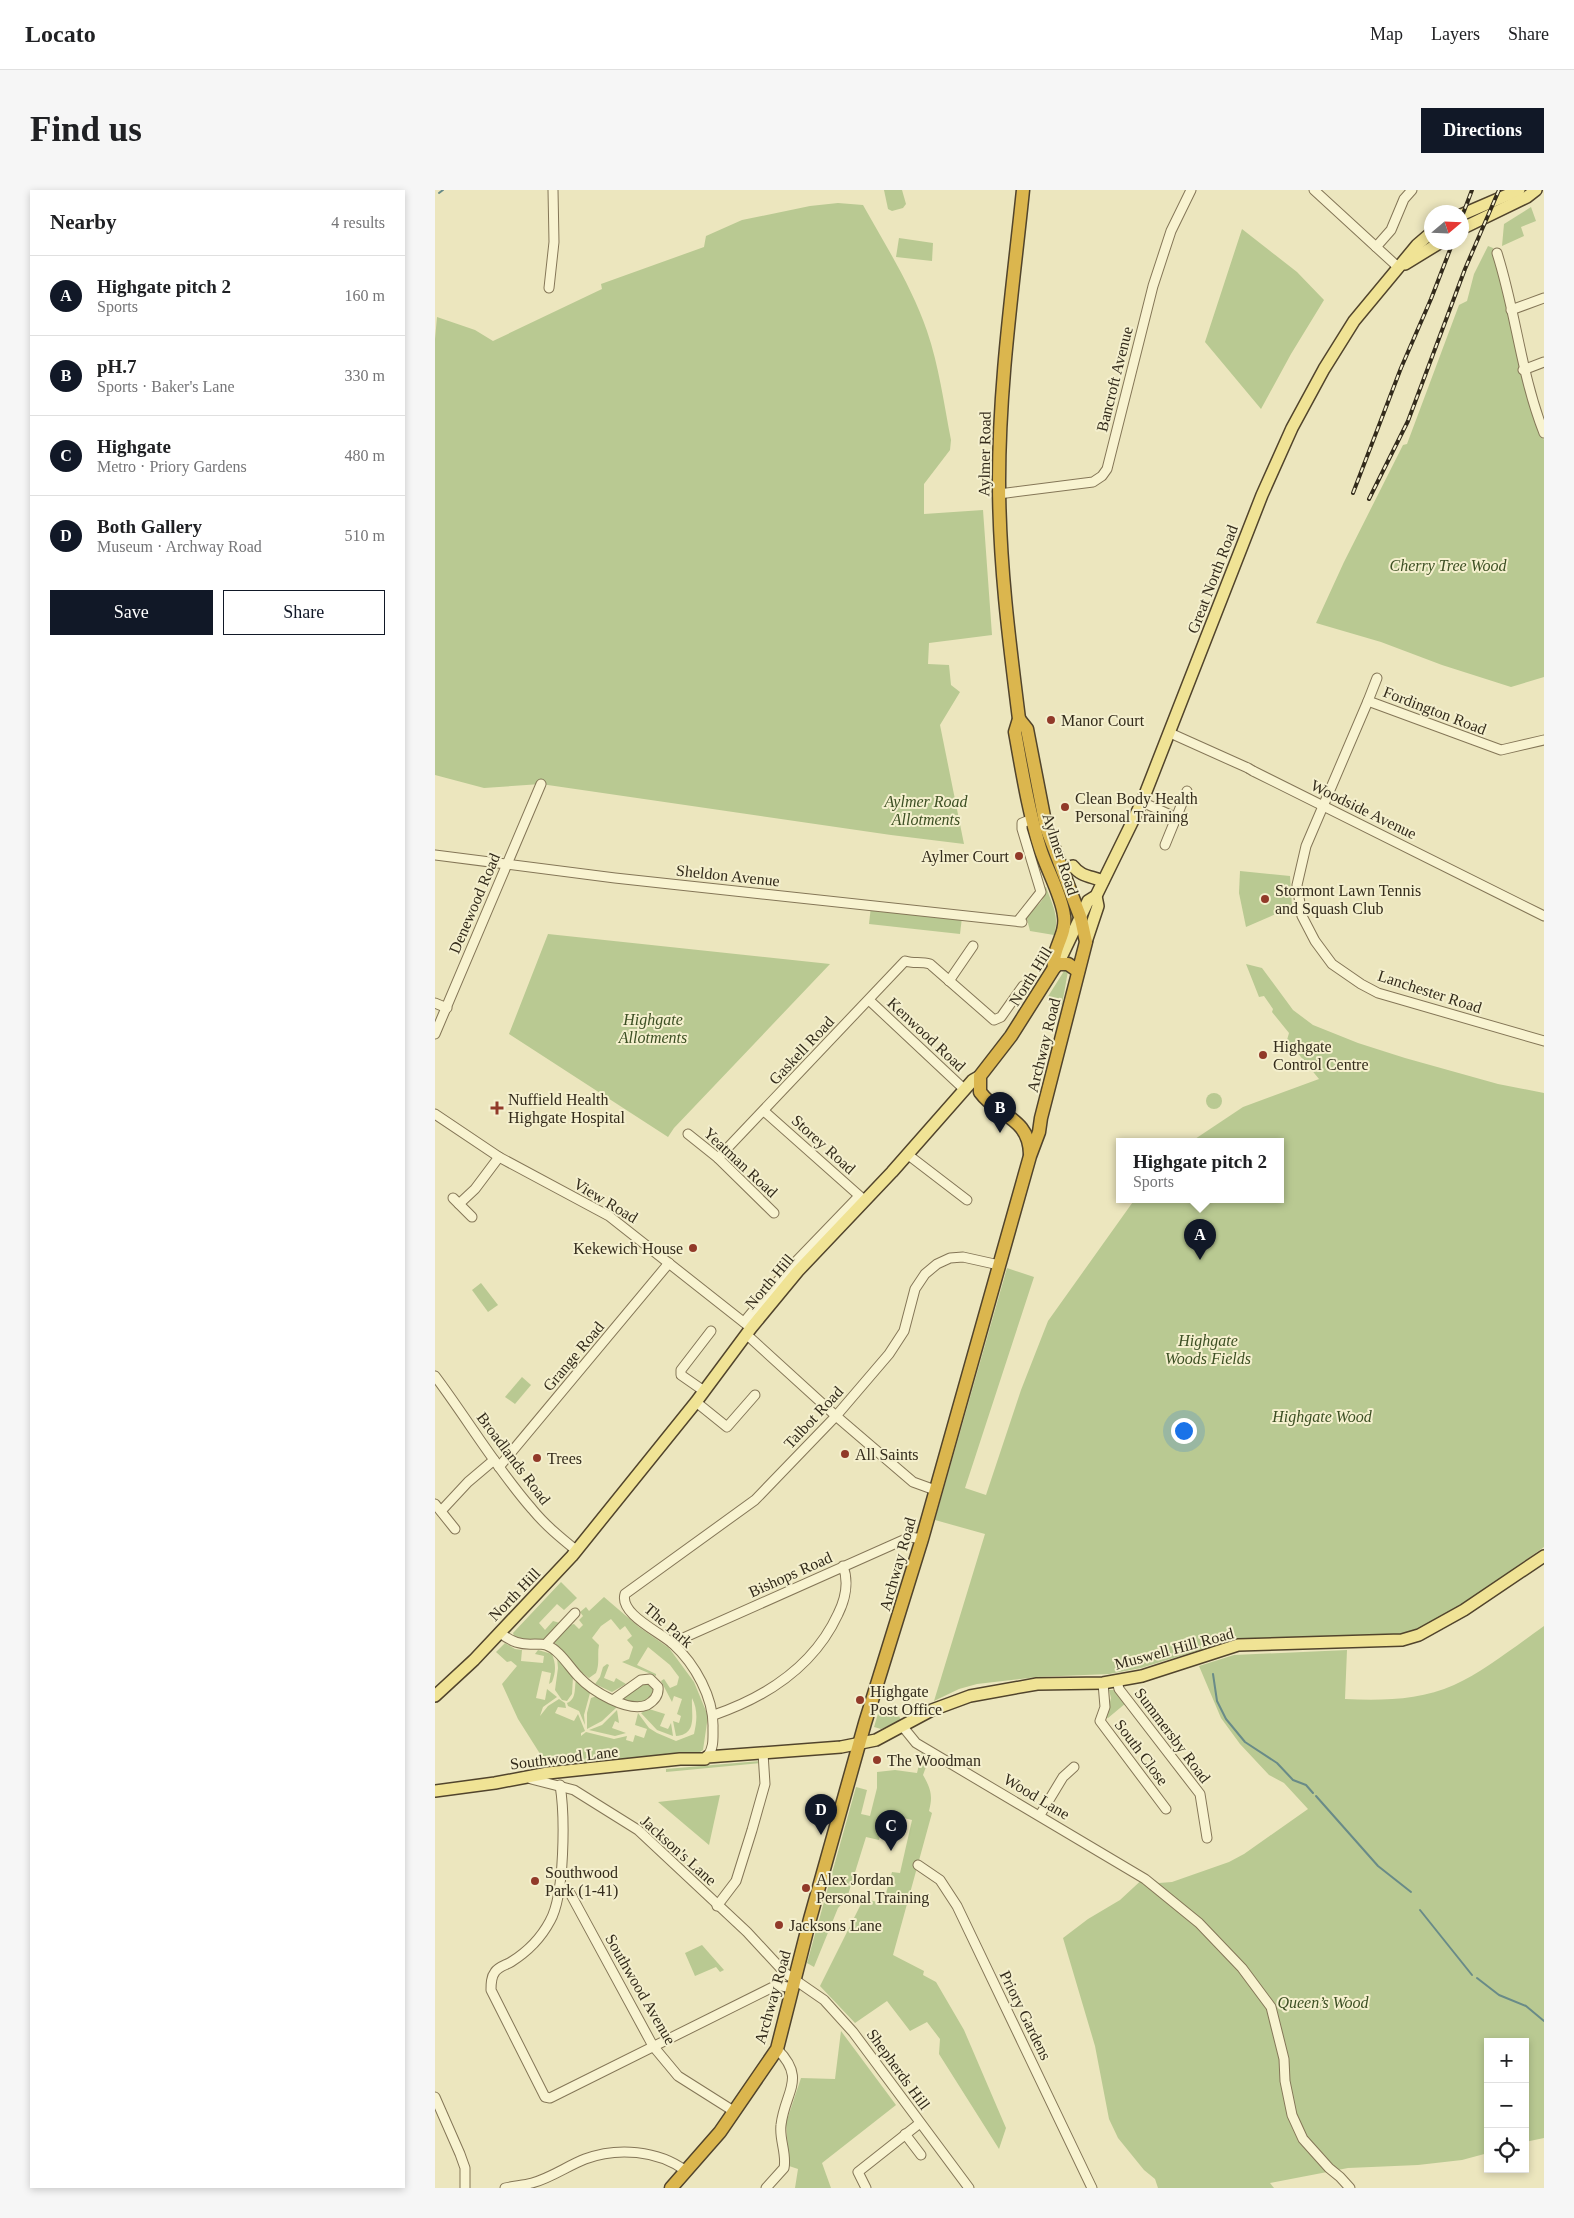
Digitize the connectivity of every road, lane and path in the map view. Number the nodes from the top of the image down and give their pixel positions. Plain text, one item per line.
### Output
1 (553, 190) edge
2 (1023, 190) edge
3 (1191, 190) edge
4 (1314, 190) edge
5 (1412, 190) edge
6 (1519, 190) edge
7 (1536, 190) edge
8 (1469, 211) edge
9 (1469, 226) edge
10 (1424, 240) edge
11 (1376, 247) junction
12 (1430, 250) edge
13 (1497, 253) dead end
14 (1400, 267) junction
15 (549, 288) dead end
16 (1544, 298) edge
17 (1511, 310) junction
18 (1544, 362) edge
19 (1523, 370) junction
20 (1544, 433) edge
21 (999, 494) junction
22 (1377, 678) dead end
23 (1368, 701) junction
24 (1019, 719) junction
25 (1170, 732) junction
26 (1544, 740) edge
27 (541, 784) dead end
28 (1187, 791) dead end
29 (1141, 802) junction
30 (1324, 807) junction
31 (1175, 817) junction
32 (1032, 820) junction
33 (1165, 845) dead end
34 (435, 855) edge
35 (507, 865) junction
36 (1062, 870) junction
37 (1103, 881) junction
38 (1096, 896) junction
39 (1544, 916) edge
40 (1081, 920) junction
41 (1086, 942) junction
42 (973, 946) dead end
43 (1056, 966) junction
44 (1078, 971) junction
45 (949, 981) junction
46 (1023, 986) dead end
47 (869, 1000) junction
48 (435, 1003) edge
49 (447, 1008) junction
50 (435, 1034) edge
51 (1544, 1041) edge
52 (981, 1076) junction
53 (973, 1094) junction
54 (764, 1111) junction
55 (435, 1114) edge
56 (1041, 1118) junction
57 (1019, 1124) junction
58 (688, 1134) dead end
59 (907, 1154) junction
60 (1030, 1156) junction
61 (499, 1157) junction
62 (717, 1158) junction
63 (862, 1198) junction
64 (967, 1200) dead end
65 (774, 1213) dead end
66 (472, 1218) dead end
67 (669, 1263) junction
68 (999, 1265) junction
69 (747, 1328) junction
70 (711, 1331) dead end
71 (435, 1376) edge
72 (704, 1391) junction
73 (755, 1395) dead end
74 (696, 1402) junction
75 (836, 1416) junction
76 (497, 1464) junction
77 (935, 1490) junction
78 (438, 1508) edge
79 (455, 1529) dead end
80 (922, 1539) junction
81 (577, 1550) junction
82 (1544, 1556) edge
83 (843, 1566) junction
84 (623, 1598) joint
85 (575, 1613) dead end
86 (500, 1633) junction
87 (672, 1643) junction
88 (546, 1644) junction
89 (1117, 1681) junction
90 (1103, 1683) junction
91 (435, 1696) edge
92 (613, 1700) junction
93 (714, 1715) junction
94 (903, 1727) junction
95 (860, 1743) junction
96 (763, 1753) junction
97 (703, 1757) junction
98 (1074, 1767) dead end
99 (522, 1778) junction
100 (560, 1785) junction
101 (435, 1790) edge
102 (1166, 1809) dead end
103 (1040, 1815) junction
104 (1207, 1838) dead end
105 (918, 1865) dead end
106 (560, 1886) junction
107 (717, 1906) junction
108 (793, 1983) junction
109 (653, 2046) junction
110 (777, 2049) junction
111 (435, 2097) edge
112 (735, 2112) junction
113 (920, 2123) junction
114 (905, 2134) junction
115 (921, 2155) dead end
116 (685, 2170) junction
117 (465, 2188) edge
118 (505, 2188) edge
119 (671, 2188) edge
120 (766, 2188) edge
121 (866, 2188) edge
122 (969, 2188) edge
123 (1092, 2188) edge
124 (1350, 2188) edge

1 - 15 street
2 - 21 highway, Aylmer Road
3 - 21 street, Bancroft Avenue
4 - 11 street
5 - 11 street
6 - 8 main road
7 - 9 main road
10 - 14 main road, Great North Road
11 - 14 street
12 - 14 main road, Great North Road
13 - 17 street
14 - 25 main road, Great North Road
16 - 17 street
17 - 19 street
18 - 19 street
19 - 20 street
21 - 24 highway, Aylmer Road
22 - 23 street
23 - 26 street, Fordington Road
23 - 30 street, Fordington Road
24 - 32 highway, Aylmer Road
24 - 36 highway, Aylmer Road
25 - 29 main road, Great North Road
25 - 30 street, Woodside Avenue, bridge
27 - 35 street, Denewood Road
28 - 31 street
29 - 31 street
29 - 37 main road, Great North Road
30 - 39 street, Woodside Avenue
30 - 51 street, Lanchester Road
31 - 33 street
32 - 35 street, Sheldon Avenue
32 - 43 highway, Aylmer Road
34 - 35 street, Sheldon Avenue
35 - 49 street, Denewood Road
36 - 37 main road
36 - 40 highway, Aylmer Road
37 - 38 main road, Great North Road
38 - 40 main road, Great North Road
38 - 41 main road
40 - 41 highway, Archway Road
40 - 43 main road, North Hill
41 - 44 highway, Archway Road
42 - 45 street
43 - 44 highway
43 - 52 highway, North Hill
44 - 56 highway, Archway Road
45 - 46 street
45 - 47 street, Gaskell Road
47 - 53 street, Kenwood Road
47 - 54 street, Gaskell Road
48 - 49 street
49 - 50 street, Denewood Road
52 - 53 main road, North Hill
52 - 53 highway
53 - 57 highway
53 - 59 main road, North Hill
54 - 62 street, Gaskell Road
54 - 63 street, Storey Road
55 - 61 street, View Road
56 - 57 highway
56 - 60 highway, Archway Road
57 - 60 highway
58 - 62 street, Yeatman Road
59 - 63 main road, North Hill
59 - 64 street
60 - 68 highway, Archway Road
61 - 66 street
61 - 67 street, View Road
62 - 65 street, Yeatman Road
63 - 69 main road, North Hill
67 - 69 street, View Road
67 - 76 street, Grange Road
68 - 75 street, Talbot Road
68 - 77 highway, Archway Road
69 - 72 main road, North Hill
69 - 75 street, View Road
70 - 72 street
71 - 76 street, Broadlands Road
72 - 74 main road, North Hill
73 - 74 street
74 - 81 main road, North Hill
75 - 77 street, View Road
75 - 84 street, Talbot Road
76 - 78 street, Grange Road
76 - 81 street, Broadlands Road
77 - 80 highway, Archway Road
78 - 79 street
80 - 83 street, Bishops Road
80 - 95 highway, Archway Road
81 - 86 main road, North Hill
82 - 89 main road, Muswell Hill Road
83 - 87 street, Bishops Road
83 - 93 street
84 - 87 street, The Park
85 - 88 street
86 - 88 street
86 - 91 main road, North Hill
87 - 93 street, The Park
88 - 92 street
89 - 90 main road, Muswell Hill Road
89 - 104 street, Summersby Road
90 - 94 main road, Muswell Hill Road
90 - 102 street, South Close
92 - 92 street
93 - 97 street, The Park
94 - 95 main road, Muswell Hill Road
94 - 103 street, Wood Lane
95 - 96 main road, Southwood Lane
95 - 108 highway, Archway Road
96 - 97 main road, Southwood Lane
96 - 107 street
97 - 99 main road, Southwood Lane
98 - 103 street
99 - 100 street, Jackson's Lane
99 - 101 main road, Southwood Lane
100 - 106 street
100 - 107 street, Jackson's Lane
103 - 124 street, Wood Lane
105 - 123 street, Priory Gardens
106 - 109 street, Southwood Avenue
106 - 109 street
107 - 108 street, Jackson's Lane
108 - 109 street
108 - 110 highway, Archway Road
108 - 113 street, Shepherds Hill
109 - 112 street, Southwood Avenue
110 - 112 highway, Archway Road
110 - 120 street
111 - 117 street
112 - 116 highway, Archway Road
113 - 114 street
113 - 122 street, Shepherds Hill
114 - 115 street
114 - 121 street
116 - 118 street
116 - 119 highway, Archway Road

